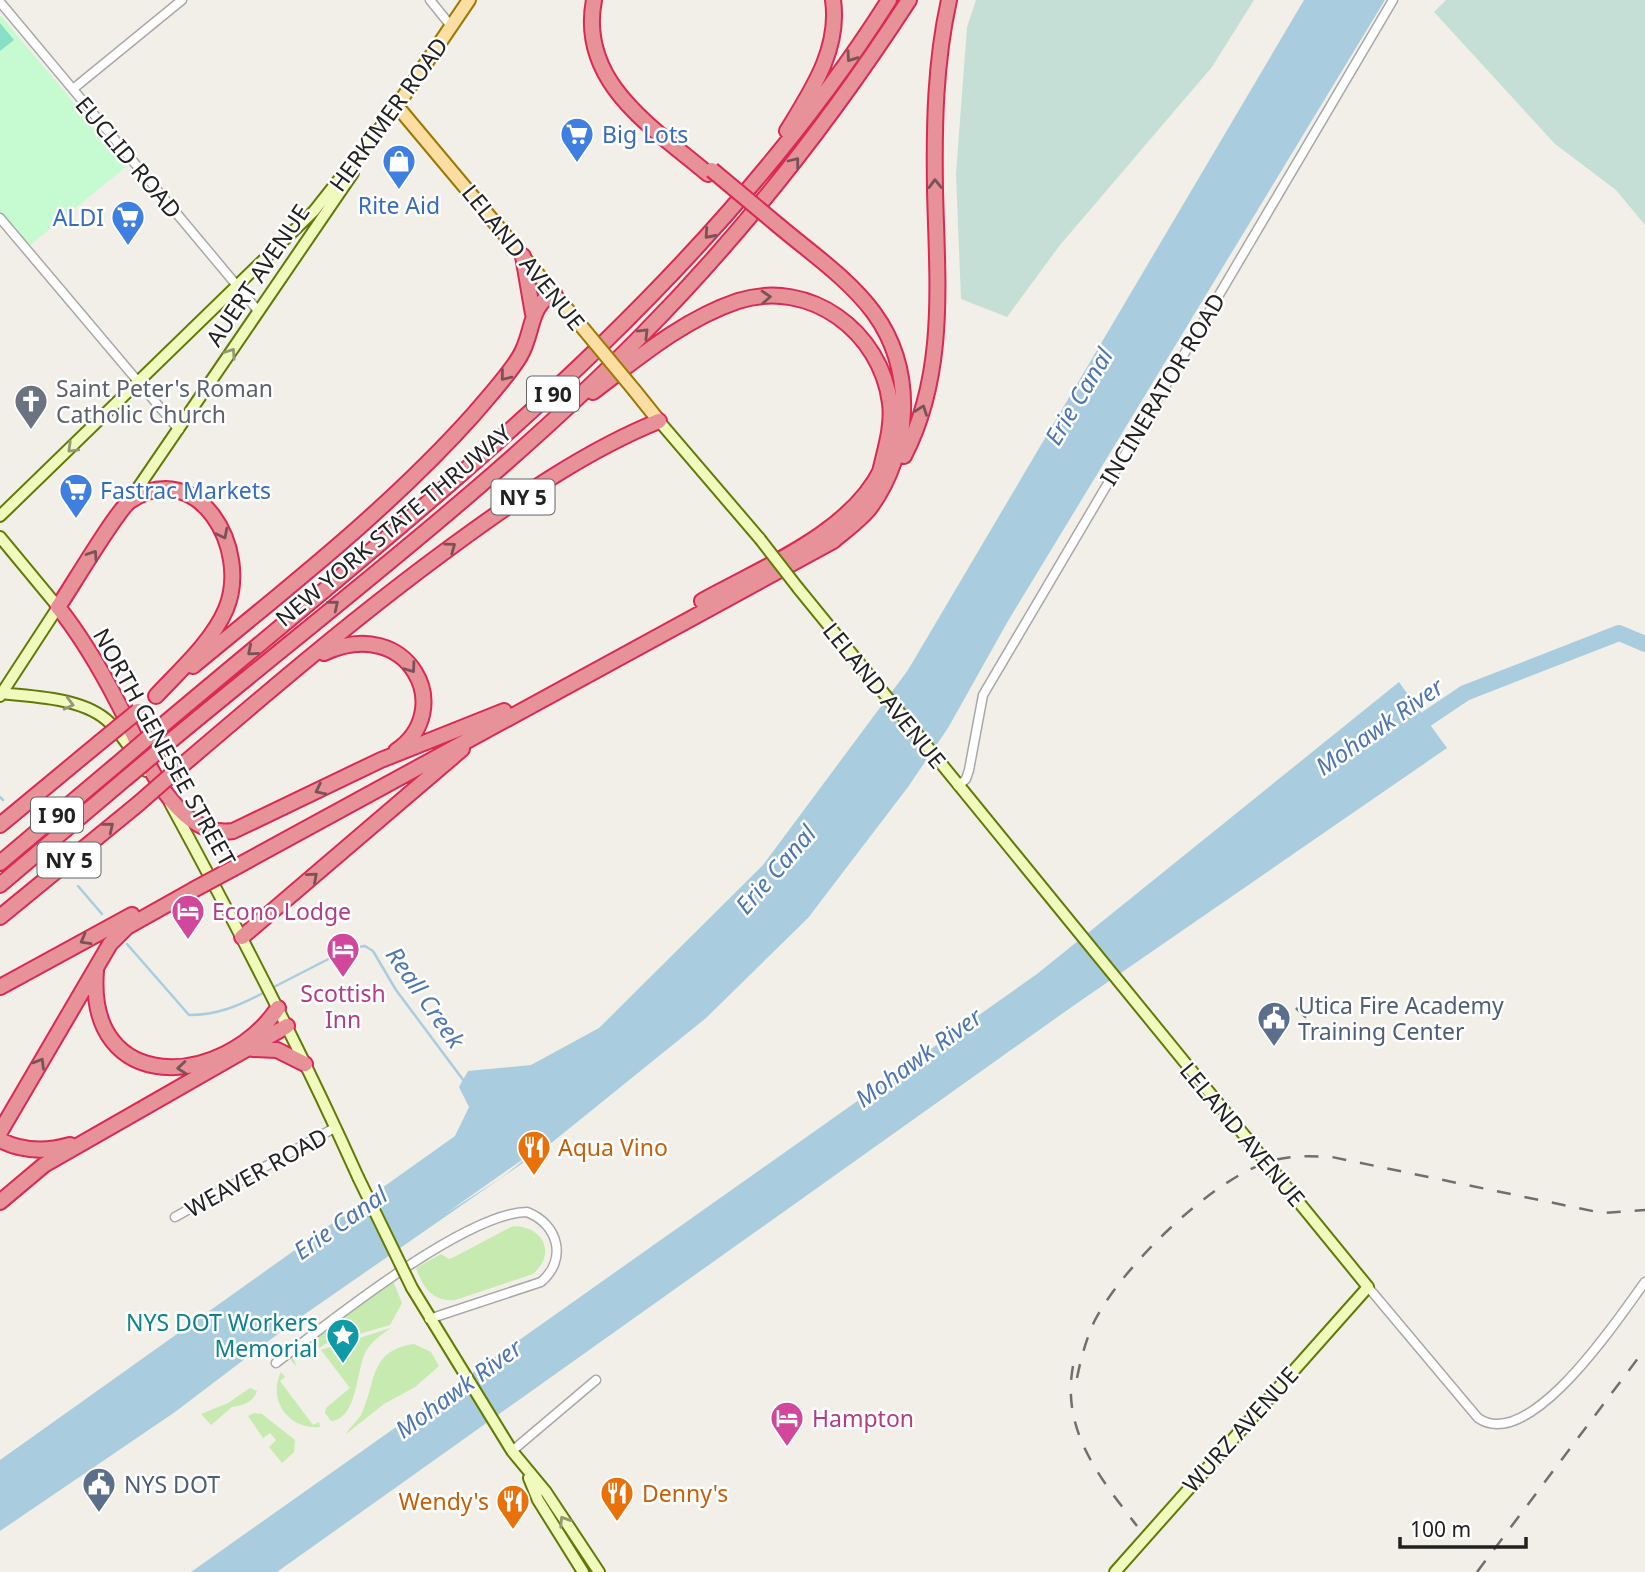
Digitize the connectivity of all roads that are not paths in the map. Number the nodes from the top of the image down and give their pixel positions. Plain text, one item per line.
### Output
1 (182, 0) edge
2 (430, 0) edge
3 (470, 0) edge
4 (594, 0) edge
5 (600, 0) edge
6 (833, 0) edge
7 (889, 0) edge
8 (909, 0) edge
9 (949, 0) edge
10 (1393, 0) edge
11 (0, 2) edge
12 (451, 26) junction
13 (73, 89) junction
14 (397, 106) junction
15 (710, 172) junction
16 (751, 188) junction
17 (0, 220) edge
18 (777, 228) junction
19 (523, 256) junction
20 (237, 287) junction
21 (554, 293) junction
22 (259, 312) junction
23 (533, 316) junction
24 (139, 384) junction
25 (659, 421) junction
26 (179, 430) junction
27 (523, 446) junction
28 (880, 472) junction
29 (880, 491) junction
30 (128, 502) junction
31 (0, 516) edge
32 (0, 537) edge
33 (58, 607) junction
34 (307, 661) junction
35 (1, 694) edge
36 (156, 696) junction
37 (512, 708) junction
38 (496, 724) junction
39 (381, 760) junction
40 (958, 786) junction
41 (167, 798) junction
42 (0, 825) edge
43 (0, 863) edge
44 (231, 865) junction
45 (0, 885) edge
46 (191, 887) junction
47 (0, 918) edge
48 (242, 937) junction
49 (97, 968) junction
50 (0, 987) edge
51 (276, 1004) junction
52 (287, 1026) junction
53 (248, 1050) junction
54 (305, 1064) junction
55 (3, 1127) edge
56 (336, 1127) junction
57 (92, 1139) junction
58 (0, 1140) edge
59 (0, 1202) edge
60 (176, 1217) dead end
61 (1645, 1282) edge
62 (1368, 1287) junction
63 (429, 1319) junction
64 (276, 1363) dead end
65 (596, 1380) dead end
66 (512, 1451) junction
67 (527, 1472) junction
68 (583, 1572) edge
69 (599, 1572) edge
70 (1115, 1572) edge

1 - 13 street
2 - 12 street
3 - 12 main road, HERKIMER ROAD
4 - 15 highway
5 - 15 highway
6 - 16 highway
7 -> 16 highway, NEW YORK STATE THRUWAY / I 90
27 -> 8 highway, NEW YORK STATE THRUWAY / I 90
29 -> 9 highway
10 - 40 street, INCINERATOR ROAD
11 - 13 street, EUCLID ROAD
12 - 14 main road, HERKIMER ROAD
13 - 20 street, EUCLID ROAD
14 - 19 main road, LELAND AVENUE
14 - 20 main road, HERKIMER ROAD
14 - 22 main road, AUERT AVENUE
15 - 18 highway, bridge
16 -> 43 highway, NEW YORK STATE THRUWAY / I 90, bridge
17 - 24 street
18 - 28 highway
18 - 29 highway
19 - 21 main road, LELAND AVENUE
19 - 23 highway
20 - 22 street, EUCLID ROAD
20 - 24 main road, HERKIMER ROAD
21 - 23 highway
21 - 25 main road, LELAND AVENUE, bridge
26 -> 22 main road, AUERT AVENUE
23 -> 36 highway
24 - 26 street
24 -> 31 main road, HERKIMER ROAD
34 -> 25 highway, NY 5
25 - 40 main road, LELAND AVENUE, bridge
26 - 30 main road, AUERT AVENUE
27 -> 28 highway
45 -> 27 highway, NEW YORK STATE THRUWAY / I 90, bridge
28 - 37 highway
29 - 38 highway
33 -> 30 highway, AUERT AVENUE
30 -> 36 highway
32 - 33 main road, NORTH GENESEE STREET
33 - 35 main road
33 - 41 highway, NORTH GENESEE STREET
34 -> 39 highway
47 -> 34 highway, NY 5, bridge
35 -> 41 main road
36 - 42 highway, bridge
37 - 39 highway
37 - 44 highway
38 - 44 highway
48 -> 38 highway
39 -> 41 highway
40 - 62 main road, LELAND AVENUE
41 - 48 main road, NORTH GENESEE STREET
44 - 46 highway, bridge
46 - 49 highway
46 -> 50 highway
48 - 51 main road, NORTH GENESEE STREET
51 -> 49 highway
55 -> 49 highway
51 - 52 main road, NORTH GENESEE STREET
52 - 53 highway
52 - 54 main road, NORTH GENESEE STREET
53 - 54 highway
53 - 57 highway
54 - 56 main road, NORTH GENESEE STREET
56 - 60 street, WEAVER ROAD
56 - 63 main road, NORTH GENESEE STREET, bridge
57 - 58 highway
57 - 59 highway
61 - 62 street
62 - 70 main road, WURZ AVENUE
63 - 64 street
63 - 66 main road, NORTH GENESEE STREET
65 - 66 street
66 - 67 main road, NORTH GENESEE STREET
67 - 68 main road, NORTH GENESEE STREET
69 -> 67 main road, NORTH GENESEE STREET

